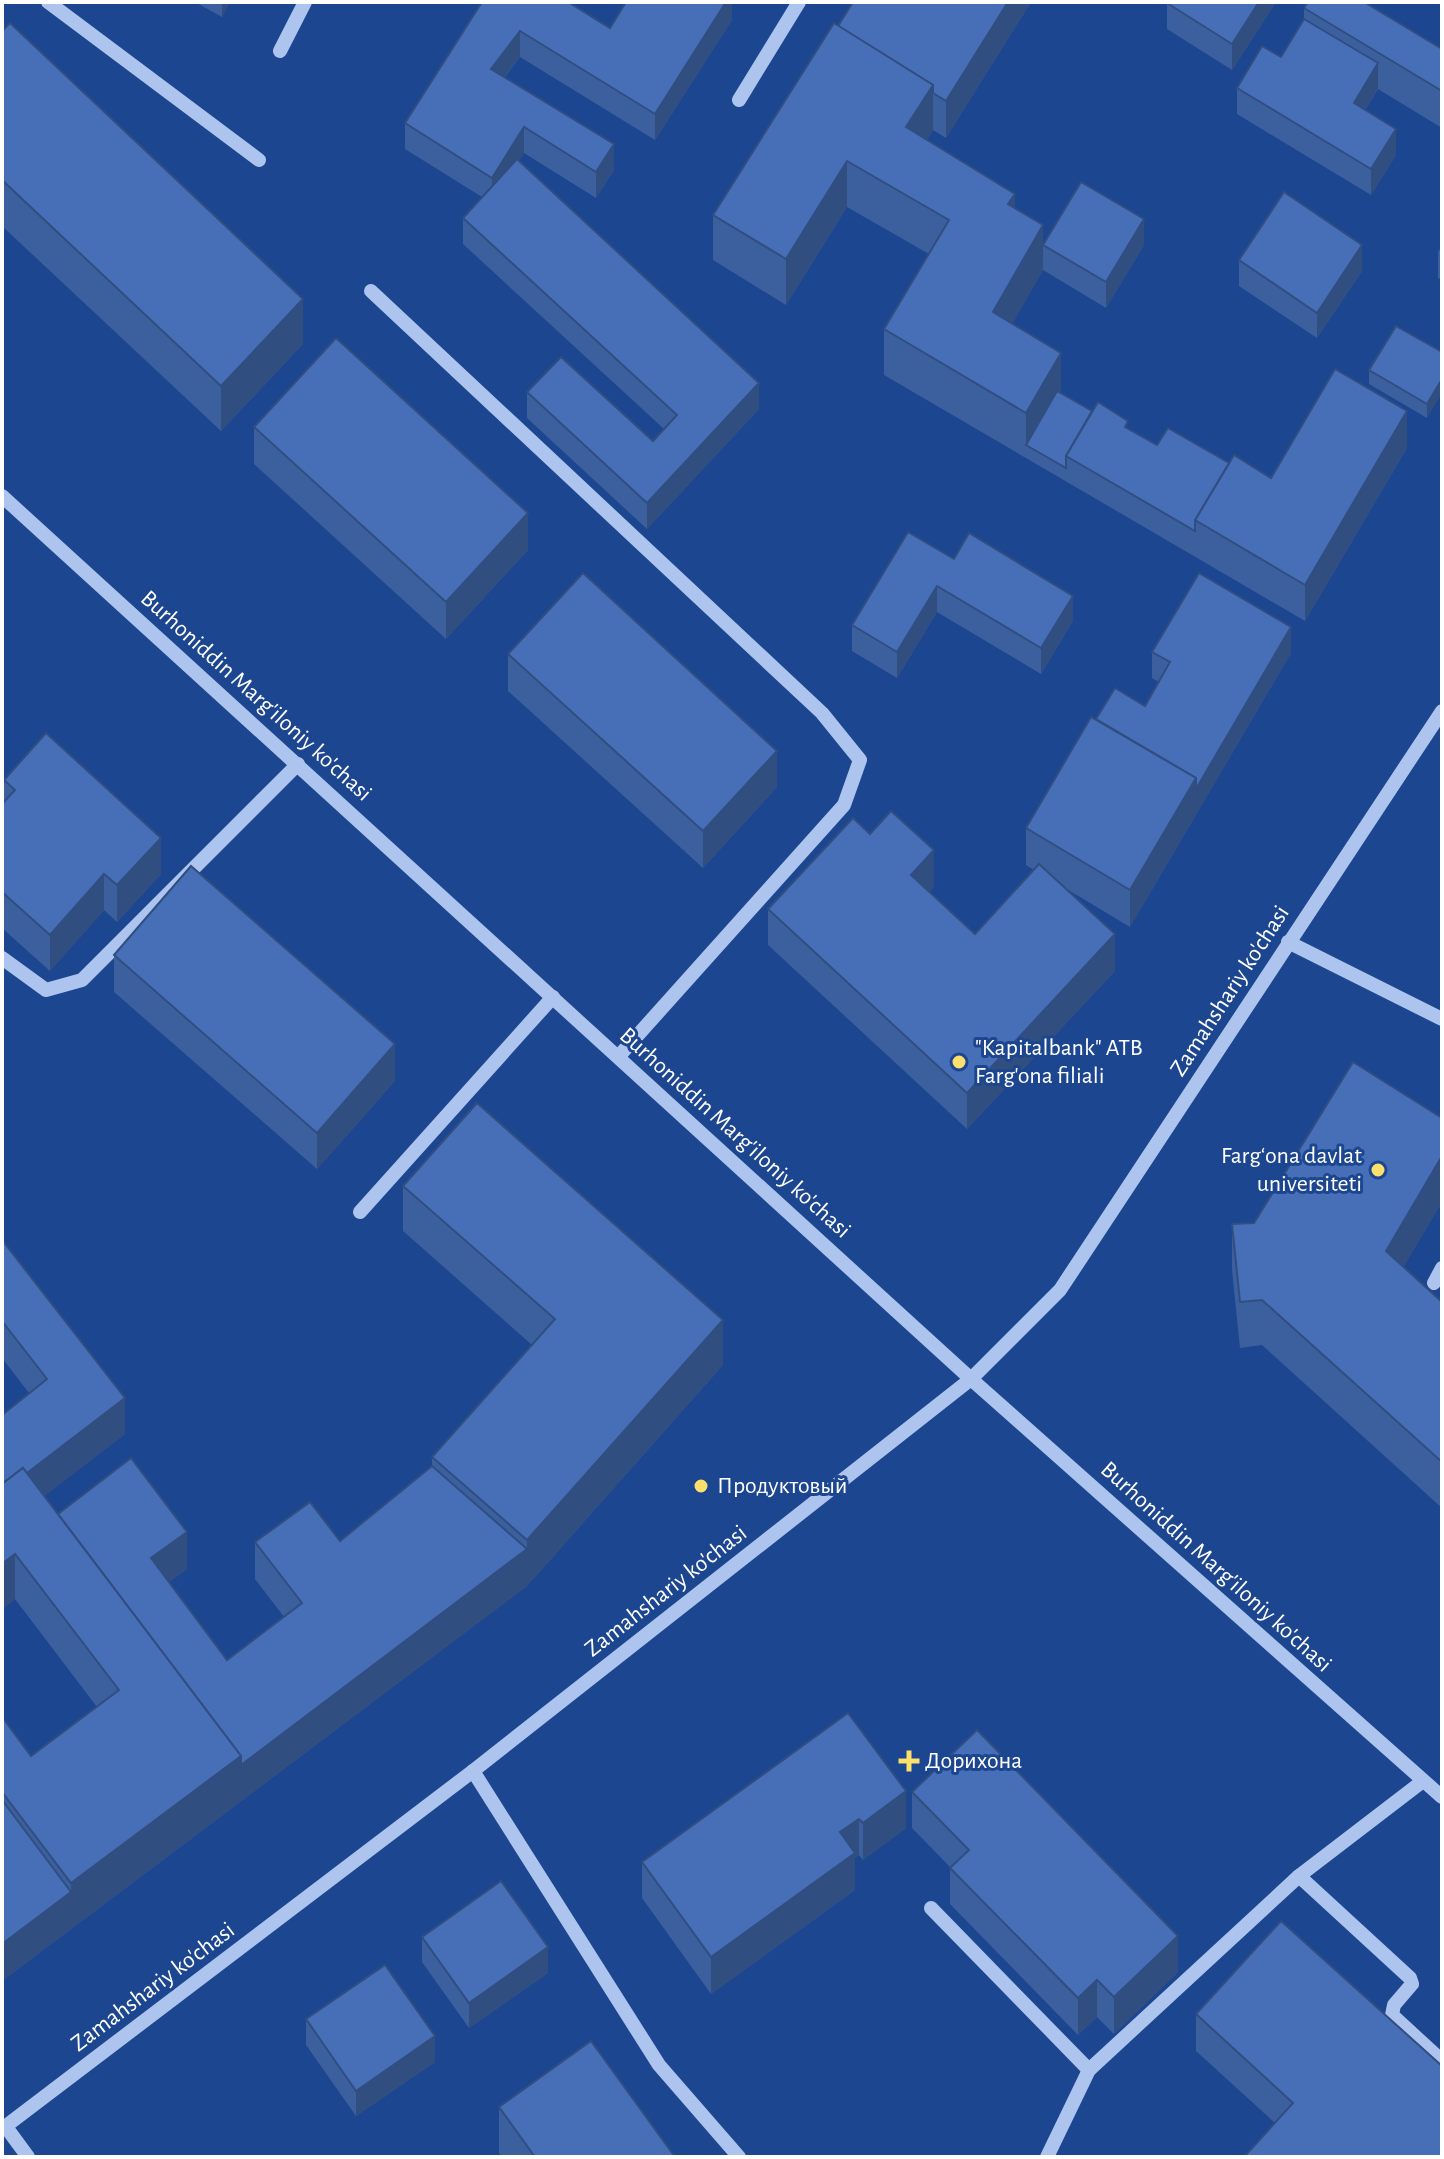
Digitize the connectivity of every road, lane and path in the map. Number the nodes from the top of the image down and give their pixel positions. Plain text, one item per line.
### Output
1 (48, 2) edge
2 (305, 2) edge
3 (799, 2) edge
4 (280, 51) dead end
5 (739, 100) dead end
6 (259, 160) dead end
7 (371, 291) dead end
8 (2, 496) edge
9 (1442, 711) edge
10 (298, 764) junction
11 (1288, 942) junction
12 (2, 958) edge
13 (553, 997) junction
14 (1442, 1019) edge
15 (619, 1056) junction
16 (360, 1212) dead end
17 (1442, 1268) edge
18 (1434, 1283) dead end
19 (971, 1379) junction
20 (473, 1771) junction
21 (1423, 1781) junction
22 (1442, 1797) edge
23 (1299, 1876) junction
24 (931, 1908) dead end
25 (1442, 2061) edge
26 (1089, 2070) junction
27 (4, 2128) edge
28 (28, 2157) edge
29 (739, 2157) edge
30 (1047, 2157) edge

1 - 6 street
2 - 4 street
3 - 5 street
7 - 15 street
8 - 10 street, Burhoniddin Marg'iloniy ko'chasi
9 - 11 street, Zamahshariy ko'chasi
10 - 12 street
10 - 13 street, Burhoniddin Marg'iloniy ko'chasi
11 - 14 street
11 - 19 street, Zamahshariy ko'chasi
13 - 15 street, Burhoniddin Marg'iloniy ko'chasi
13 - 16 street
15 - 19 street, Burhoniddin Marg'iloniy ko'chasi
17 - 18 street
19 - 20 street, Zamahshariy ko'chasi
19 - 21 street, Burhoniddin Marg'iloniy ko'chasi
20 - 27 street, Zamahshariy ko'chasi
20 - 29 street
21 - 22 street, Burhoniddin Marg'iloniy ko'chasi
21 - 23 street
23 - 25 street
23 - 26 street
24 - 26 street
26 - 30 street
27 - 28 street

